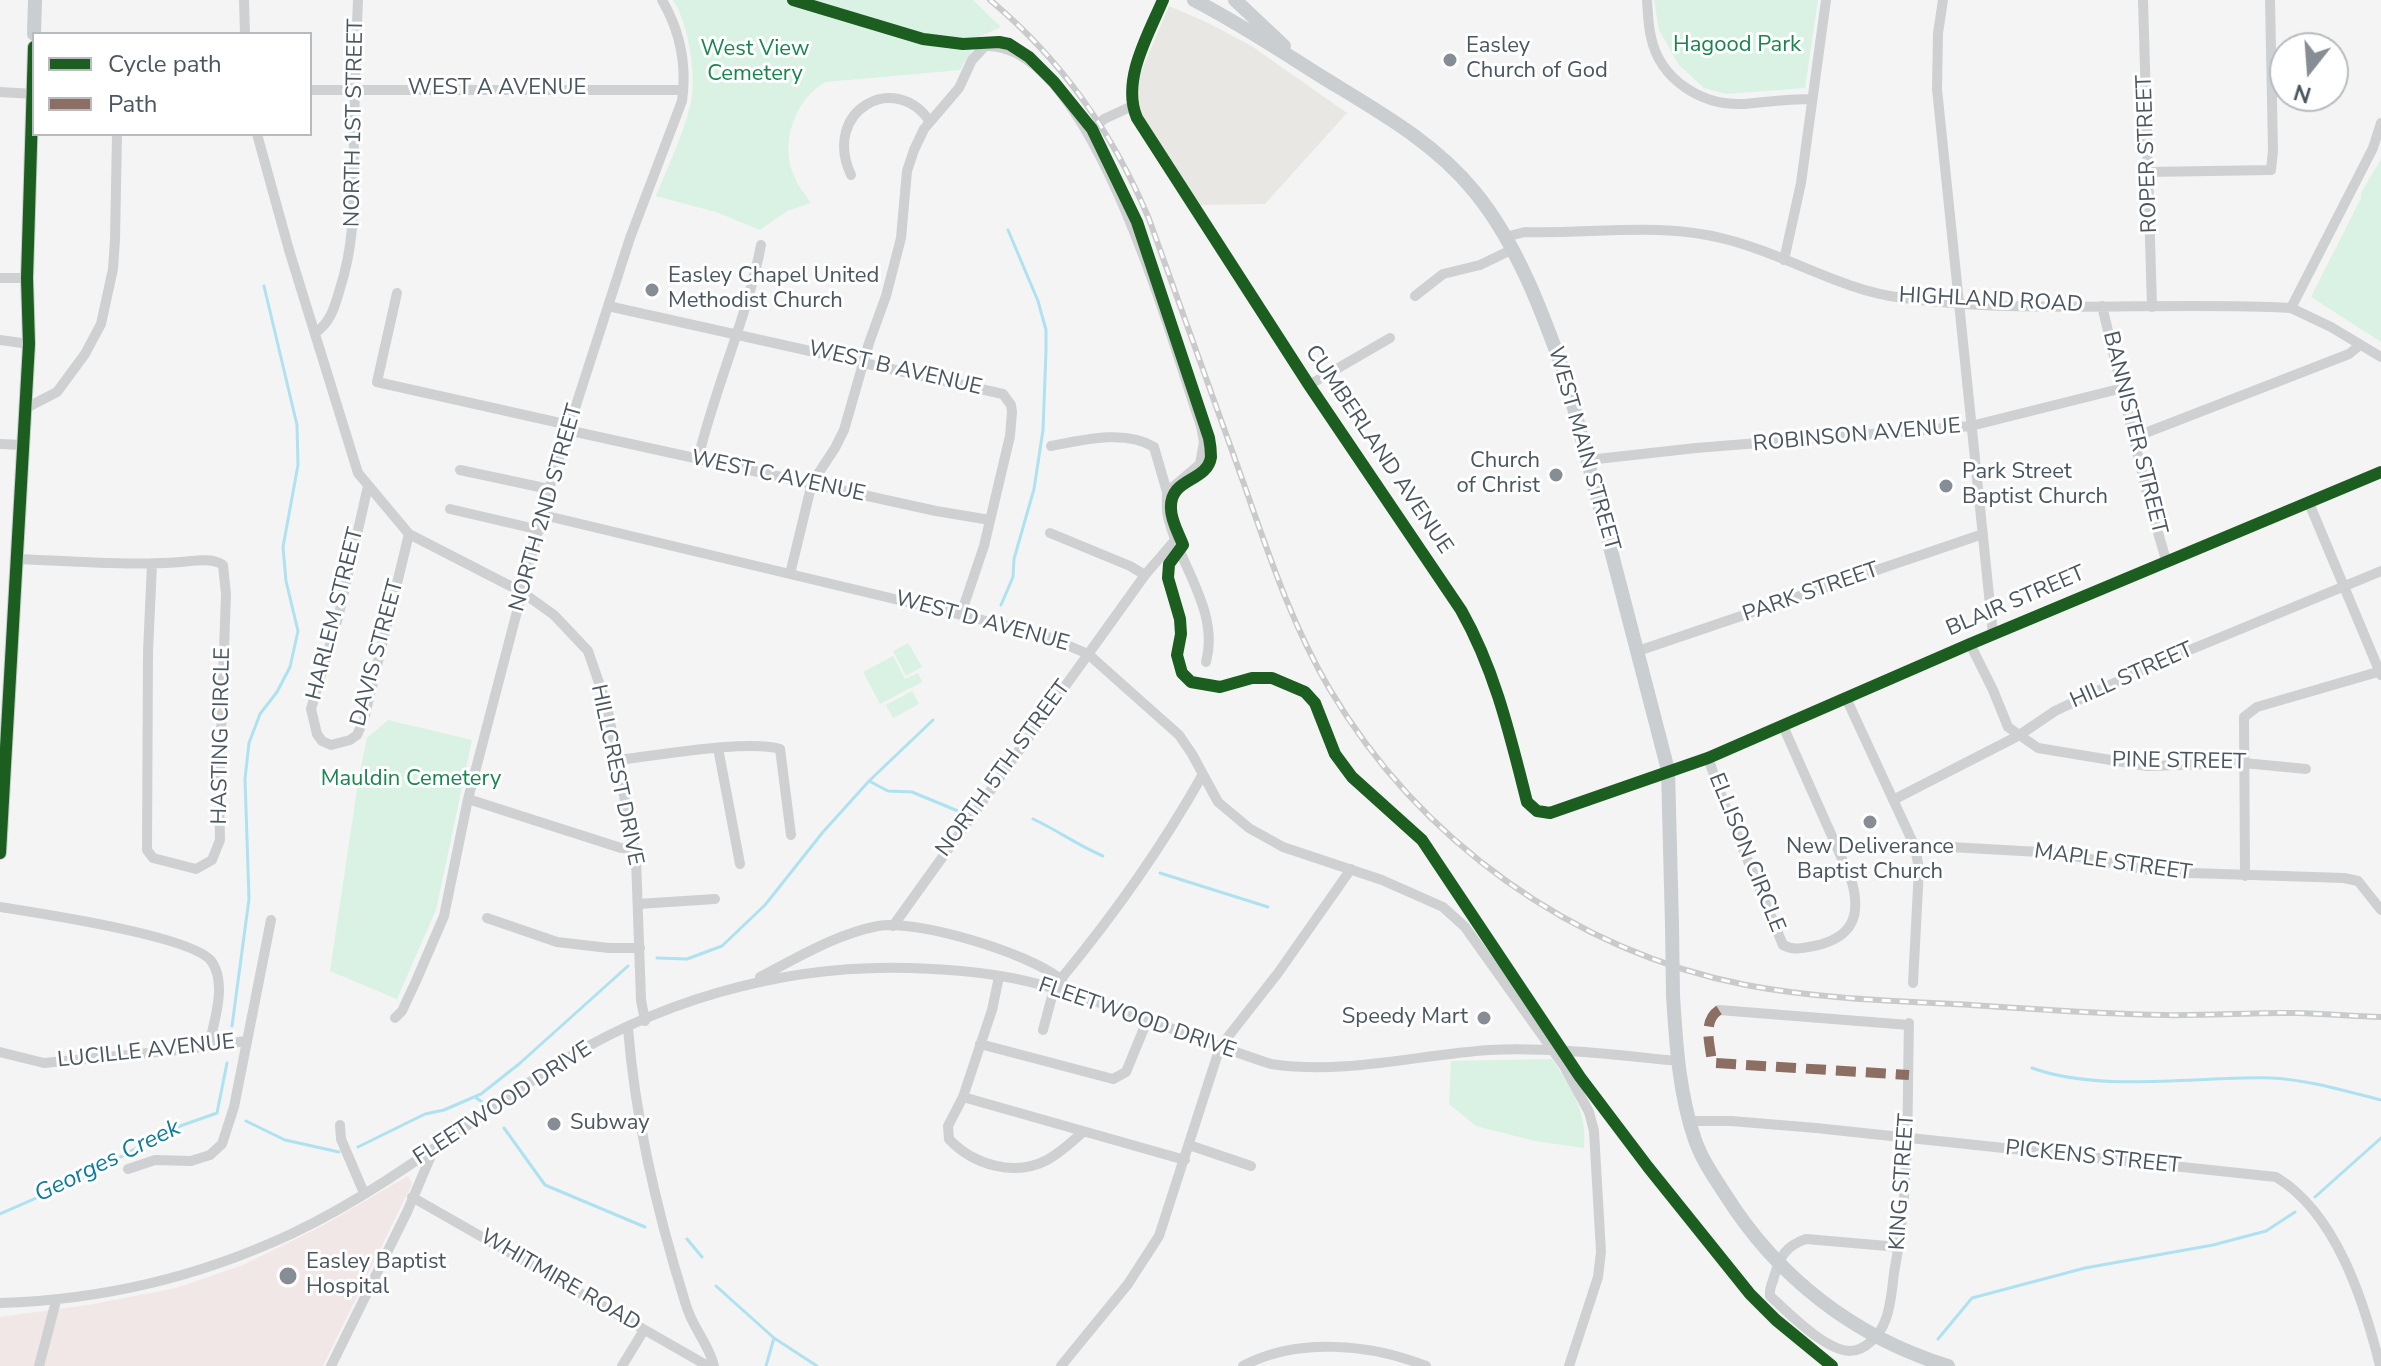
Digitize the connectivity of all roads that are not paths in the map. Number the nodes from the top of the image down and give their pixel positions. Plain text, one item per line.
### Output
1 (35, 0) edge
2 (244, 0) edge
3 (358, 0) edge
4 (662, 0) edge
5 (1163, 0) edge
6 (1194, 0) edge
7 (1235, 0) edge
8 (1647, 0) edge
9 (1826, 0) edge
10 (1943, 0) edge
11 (2143, 0) edge
12 (2270, 0) edge
13 (1209, 2) edge
14 (34, 32) edge
15 (245, 32) edge
16 (1307, 68) junction
17 (312, 90) edge
18 (355, 90) junction
19 (683, 90) junction
20 (0, 92) edge
21 (32, 94) edge
22 (1812, 99) junction
23 (1132, 106) junction
24 (930, 122) junction
25 (32, 125) edge
26 (2380, 129) edge
27 (1088, 133) junction
28 (117, 136) edge
29 (258, 136) edge
30 (2148, 172) junction
31 (851, 175) dead end
32 (1508, 244) junction
33 (761, 245) dead end
34 (1784, 260) junction
35 (0, 278) edge
36 (27, 278) junction
37 (397, 293) dead end
38 (1415, 296) dead end
39 (1960, 303) junction
40 (608, 306) junction
41 (2102, 306) junction
42 (2152, 307) junction
43 (2291, 308) junction
44 (315, 333) junction
45 (736, 333) junction
46 (1390, 338) dead end
47 (0, 340) edge
48 (29, 344) junction
49 (2360, 345) junction
50 (2381, 357) edge
51 (863, 361) junction
52 (1309, 385) junction
53 (2123, 388) junction
54 (26, 408) junction
55 (1971, 426) junction
56 (568, 428) junction
57 (2135, 437) junction
58 (0, 444) edge
59 (24, 445) junction
60 (1051, 446) dead end
61 (698, 459) junction
62 (1588, 460) junction
63 (460, 470) dead end
64 (2381, 472) edge
65 (812, 483) junction
66 (368, 486) junction
67 (549, 489) junction
68 (1167, 492) junction
69 (2309, 503) junction
70 (450, 509) dead end
71 (543, 515) junction
72 (990, 520) junction
73 (540, 530) junction
74 (1050, 533) dead end
75 (409, 534) junction
76 (1983, 534) junction
77 (1176, 539) junction
78 (17, 559) junction
79 (2166, 560) junction
80 (152, 564) junction
81 (2381, 571) edge
82 (790, 574) junction
83 (1145, 575) junction
84 (2344, 587) junction
85 (522, 592) junction
86 (961, 614) junction
87 (1993, 634) junction
88 (1970, 644) junction
89 (1638, 651) junction
90 (1088, 654) junction
91 (1206, 662) dead end
92 (2380, 673) edge
93 (1846, 698) junction
94 (1783, 726) junction
95 (2018, 736) junction
96 (322, 741) joint
97 (718, 748) junction
98 (1708, 758) junction
99 (617, 760) junction
100 (2244, 763) junction
101 (2306, 769) dead end
102 (1668, 770) junction
103 (1203, 774) junction
104 (468, 799) junction
105 (1893, 800) junction
106 (791, 835) dead end
107 (1915, 847) junction
108 (635, 849) junction
109 (0, 853) edge
110 (740, 864) dead end
111 (1351, 869) junction
112 (2245, 876) junction
113 (715, 899) dead end
114 (638, 904) junction
115 (0, 907) edge
116 (2381, 910) edge
117 (487, 918) dead end
118 (271, 920) dead end
119 (893, 926) junction
120 (640, 948) junction
121 (999, 977) junction
122 (1913, 983) dead end
123 (1057, 984) junction
124 (739, 987) junction
125 (1719, 1010) dead end
126 (395, 1018) dead end
127 (645, 1021) junction
128 (1147, 1021) junction
129 (628, 1028) junction
130 (1043, 1030) dead end
131 (246, 1041) junction
132 (980, 1044) junction
133 (209, 1046) junction
134 (1220, 1047) junction
135 (1549, 1049) junction
136 (0, 1052) edge
137 (1678, 1061) junction
138 (963, 1097) junction
139 (1690, 1121) junction
140 (340, 1125) dead end
141 (1083, 1132) junction
142 (1908, 1138) junction
143 (1189, 1145) junction
144 (434, 1150) junction
145 (1185, 1160) junction
146 (1251, 1166) dead end
147 (128, 1169) dead end
148 (364, 1193) junction
149 (412, 1197) junction
150 (1899, 1247) junction
151 (1777, 1263) junction
152 (56, 1301) junction
153 (0, 1303) edge
154 (644, 1330) junction
155 (1877, 1337) junction
156 (39, 1366) edge
157 (331, 1366) edge
158 (622, 1366) edge
159 (708, 1366) edge
160 (714, 1366) edge
161 (1061, 1366) edge
162 (1243, 1366) edge
163 (1426, 1366) edge
164 (1569, 1366) edge
165 (1948, 1366) edge
166 (2380, 1366) edge

1 - 14 main road
2 - 15 street
3 - 18 street, NORTH 1ST STREET
4 - 19 street, NORTH 2ND STREET
5 - 23 street
6 - 13 main road, WEST MAIN STREET
7 - 16 main road
8 - 22 street
9 - 22 street
10 - 39 street
11 - 30 street, ROPER STREET
12 - 30 street
13 - 16 main road, WEST MAIN STREET
16 - 32 main road, WEST MAIN STREET
17 - 18 street, WEST A AVENUE
18 - 19 street, WEST A AVENUE
18 - 44 street, NORTH 1ST STREET
19 - 40 street, NORTH 2ND STREET
20 - 21 street
22 - 34 street
23 - 27 street
23 - 52 street, CUMBERLAND AVENUE
24 - 27 street
24 - 31 street
24 - 51 street
25 - 36 main road
26 - 43 street
27 - 68 street
28 - 54 street
29 - 44 street, HILLCREST DRIVE
30 - 42 street, ROPER STREET
32 - 34 street, HIGHLAND ROAD
32 - 38 street, HIGHLAND ROAD
32 - 62 main road, WEST MAIN STREET
33 - 45 street
34 - 39 street, HIGHLAND ROAD
35 - 36 street
36 - 48 main road
37 - 56 street, WEST C AVENUE
39 - 41 street, HIGHLAND ROAD
39 - 55 street
40 - 45 street, WEST B AVENUE
40 - 56 street, NORTH 2ND STREET
41 - 42 street, HIGHLAND ROAD
41 - 53 street, BANNISTER STREET
42 - 43 street, HIGHLAND ROAD
43 - 49 street, HIGHLAND ROAD
44 - 66 street, HILLCREST DRIVE
45 - 51 street, WEST B AVENUE
45 - 61 street
46 - 52 street
47 - 48 street
48 - 54 main road
49 - 50 street, HIGHLAND ROAD
49 - 57 street
51 - 65 street
51 - 72 street, WEST B AVENUE
52 - 102 street, CUMBERLAND AVENUE
53 - 55 street, ROBINSON AVENUE
53 - 57 street, BANNISTER STREET
54 - 59 main road
55 - 62 street, ROBINSON AVENUE
55 - 76 street
56 - 61 street, WEST C AVENUE
56 - 67 street, NORTH 2ND STREET
57 - 79 street, BANNISTER STREET
58 - 59 street
59 - 78 main road
60 - 68 street
61 - 65 street, WEST C AVENUE
62 - 89 main road, WEST MAIN STREET
63 - 67 street
64 - 69 street, BLAIR STREET
65 - 72 street, WEST C AVENUE
65 - 82 street
66 - 75 street, HILLCREST DRIVE
66 - 96 street, HARLEM STREET
67 - 71 street, NORTH 2ND STREET
68 - 77 street
69 - 79 street, BLAIR STREET
69 - 84 street
70 - 73 street
71 - 73 street, NORTH 2ND STREET
71 - 82 street, WEST D AVENUE
72 - 86 street, WEST B AVENUE
73 - 85 street, NORTH 2ND STREET
74 - 83 street
75 - 85 street, HILLCREST DRIVE
75 - 96 street, DAVIS STREET
76 - 87 street
76 - 89 street, PARK STREET
77 - 83 street, NORTH 5TH STREET
77 - 91 street
78 - 80 street, HASTING CIRCLE
78 - 109 main road
79 - 87 street, BLAIR STREET
80 - 80 street, HASTING CIRCLE
81 - 84 street, HILL STREET
82 - 86 street, WEST D AVENUE
83 - 90 street, NORTH 5TH STREET
84 - 92 street
84 - 95 street, HILL STREET
85 - 99 street, HILLCREST DRIVE
85 - 104 street, NORTH 2ND STREET
86 - 90 street, WEST D AVENUE
87 - 88 street, BLAIR STREET
88 - 93 street, BLAIR STREET
88 - 95 street
89 - 102 main road, WEST MAIN STREET
90 - 103 street, WEST D AVENUE
90 - 119 street, NORTH 5TH STREET
92 - 100 street
93 - 94 street, BLAIR STREET
93 - 105 street
94 - 98 street, BLAIR STREET
94 - 98 street, ELLISON CIRCLE
95 - 100 street, PINE STREET
95 - 105 street, HILL STREET
97 - 99 street
97 - 106 street
97 - 110 street
98 - 102 street, BLAIR STREET
99 - 108 street, HILLCREST DRIVE
100 - 101 street, PINE STREET
100 - 112 street
102 - 137 main road, WEST MAIN STREET, bridge
103 - 111 street, WEST D AVENUE
103 - 123 street
104 - 108 street
104 - 126 street, NORTH 2ND STREET
105 - 107 street
107 - 112 street, MAPLE STREET
107 - 122 street
108 - 114 street, HILLCREST DRIVE
111 - 134 street
111 - 135 street, WEST D AVENUE
112 - 116 street, MAPLE STREET
113 - 114 street
114 - 120 street, HILLCREST DRIVE
115 - 133 street
117 - 120 street
118 - 131 street
119 - 123 street
119 - 124 street
120 - 127 street, HILLCREST DRIVE
121 - 123 street, FLEETWOOD DRIVE
121 - 124 street, FLEETWOOD DRIVE
121 - 132 street
123 - 128 street, FLEETWOOD DRIVE
123 - 130 street
124 - 127 street, FLEETWOOD DRIVE
125 - 142 street, KING STREET
127 - 129 street, FLEETWOOD DRIVE
128 - 132 street
128 - 134 street, FLEETWOOD DRIVE
129 - 144 street, FLEETWOOD DRIVE
129 - 160 street
131 - 133 street, LUCILLE AVENUE
131 - 147 street
132 - 138 street
133 - 136 street, LUCILLE AVENUE
134 - 135 street, FLEETWOOD DRIVE
134 - 143 street
135 - 137 street, FLEETWOOD DRIVE
135 - 164 street, WEST D AVENUE
137 - 139 main road, WEST MAIN STREET
138 - 141 street
138 - 141 street
139 - 142 street, PICKENS STREET
139 - 151 main road, WEST MAIN STREET
140 - 148 street
141 - 145 street
142 - 150 street, KING STREET
142 - 166 street, PICKENS STREET
143 - 145 street
143 - 146 street
144 - 148 street, FLEETWOOD DRIVE
144 - 149 street
145 - 161 street
148 - 152 street, FLEETWOOD DRIVE
149 - 154 street, WHITMIRE ROAD
149 - 157 street
150 - 151 street
150 - 155 street, KING STREET
151 - 155 main road, WEST MAIN STREET
151 - 155 street
152 - 153 street, FLEETWOOD DRIVE
152 - 156 street
154 - 158 street
154 - 159 street, WHITMIRE ROAD
155 - 165 main road, WEST MAIN STREET
162 - 163 street

